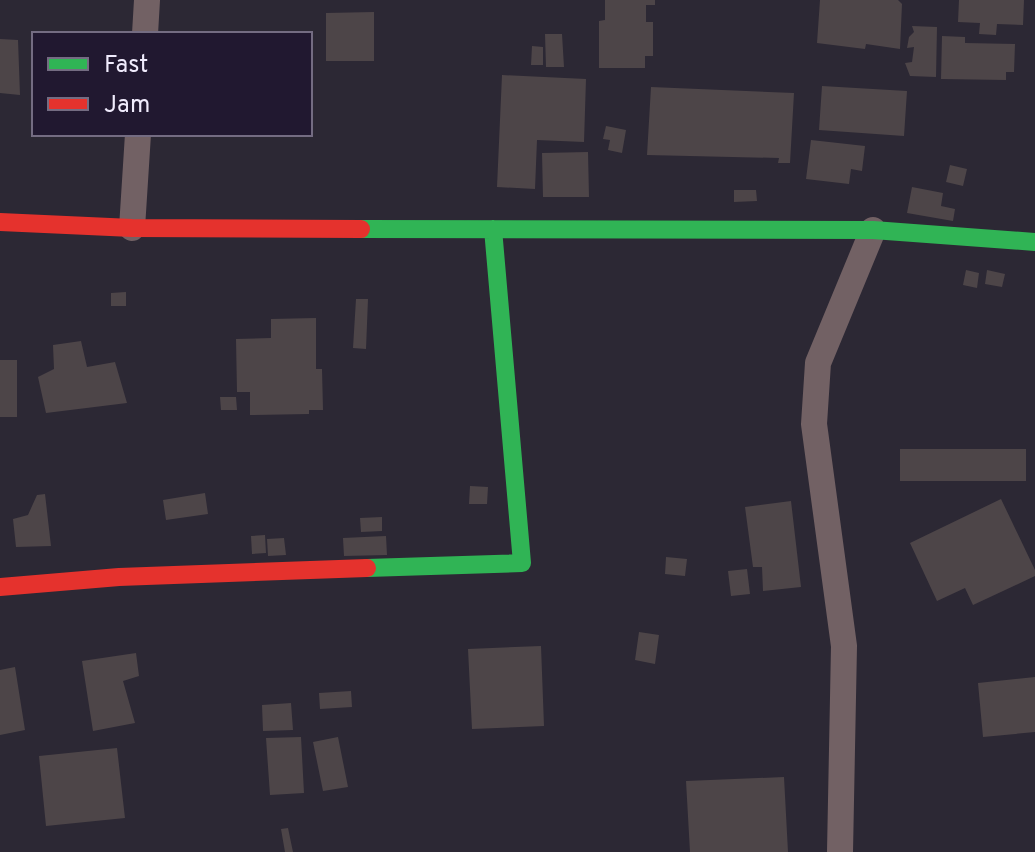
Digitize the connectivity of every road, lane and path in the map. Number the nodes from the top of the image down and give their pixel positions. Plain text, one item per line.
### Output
1 (147, 0) edge
2 (145, 32) edge
3 (138, 136) edge
4 (0, 222) edge
5 (132, 228) junction
6 (493, 229) junction
7 (873, 230) junction
8 (1035, 242) edge
9 (0, 587) edge
10 (840, 852) edge

1 - 2 street
3 - 5 street
4 - 5 street
5 - 6 street
6 - 7 street
6 - 9 street
7 - 8 street
7 - 10 street

